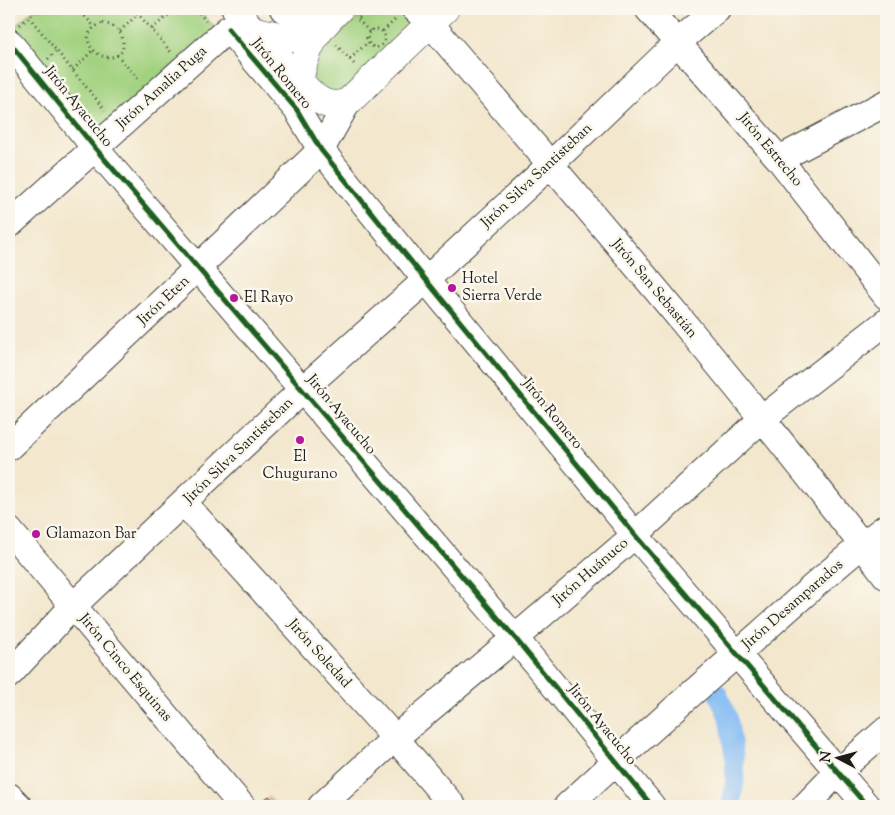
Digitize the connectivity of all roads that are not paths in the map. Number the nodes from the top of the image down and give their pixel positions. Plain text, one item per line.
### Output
1 (283, 9) edge
2 (648, 9) edge
3 (717, 9) edge
4 (423, 13) edge
5 (225, 22) edge
6 (333, 26) edge
7 (256, 31) junction
8 (12, 35) edge
9 (677, 42) junction
10 (299, 81) junction
11 (348, 102) junction
12 (886, 103) edge
13 (297, 110) junction
14 (95, 148) junction
15 (322, 150) junction
16 (779, 159) junction
17 (551, 164) junction
18 (9, 225) edge
19 (199, 268) junction
20 (426, 280) junction
21 (886, 296) edge
22 (886, 322) edge
23 (303, 389) junction
24 (763, 418) junction
25 (9, 447) edge
26 (184, 503) junction
27 (886, 527) edge
28 (9, 530) edge
29 (635, 535) junction
30 (862, 544) junction
31 (886, 576) edge
32 (73, 606) junction
33 (515, 638) junction
34 (736, 654) junction
35 (9, 675) edge
36 (886, 730) edge
37 (395, 738) junction
38 (615, 762) junction
39 (838, 772) junction
40 (9, 796) edge
41 (19, 806) edge
42 (242, 806) edge
43 (321, 806) edge
44 (453, 806) edge
45 (567, 806) edge
46 (652, 806) edge
47 (805, 806) edge
48 (867, 806) edge

1 - 6 street
2 - 9 street, Jirón Estrecho
3 - 9 street, Jirón Silva Santisteban
4 - 11 main road
4 - 17 street, Jirón San Sebastián
5 - 7 street
5 - 13 street, Jirón Romero
5 - 14 street, Jirón Amalia Puga
6 - 7 main road
6 - 10 main road
7 - 10 street
8 - 14 street, Jirón Ayacucho
9 - 16 street, Jirón Estrecho
9 - 17 street, Jirón Silva Santisteban
10 - 11 main road
10 - 13 street
11 - 15 street, Jirón Eten
12 - 16 street
13 - 15 street, Jirón Romero
14 - 18 street, Jirón Amalia Puga
14 - 19 street, Jirón Ayacucho
15 - 19 street, Jirón Eten
15 - 20 street, Jirón Romero
16 - 21 street, Jirón Estrecho
17 - 20 street, Jirón Silva Santisteban
17 - 24 street, Jirón San Sebastián
19 - 23 street, Jirón Ayacucho
19 - 25 street, Jirón Eten
20 - 23 street, Jirón Silva Santisteban
20 - 29 street, Jirón Romero
22 - 24 street, Jirón Huánuco
23 - 26 street, Jirón Silva Santisteban
23 - 33 street, Jirón Ayacucho
24 - 29 street, Jirón Huánuco
24 - 30 street, Jirón San Sebastián
26 - 32 street, Jirón Silva Santisteban
26 - 37 street, Jirón Soledad
27 - 30 street, Jirón Desamparados
28 - 32 street, Jirón Cinco Esquinas
29 - 33 street, Jirón Huánuco
29 - 34 street, Jirón Romero
30 - 31 street, Jirón San Sebastián
30 - 34 street, Jirón Desamparados
32 - 35 street, Jirón Silva Santisteban
32 - 42 street, Jirón Cinco Esquinas
33 - 37 street, Jirón Huánuco
33 - 38 street, Jirón Ayacucho
34 - 38 street, Jirón Desamparados
34 - 39 street, Jirón Romero
36 - 39 street
37 - 43 street, Jirón Huánuco
37 - 44 street, Jirón Soledad
38 - 45 street, Jirón Desamparados
38 - 46 street, Jirón Ayacucho
39 - 47 street
39 - 48 street, Jirón Romero
40 - 41 street

